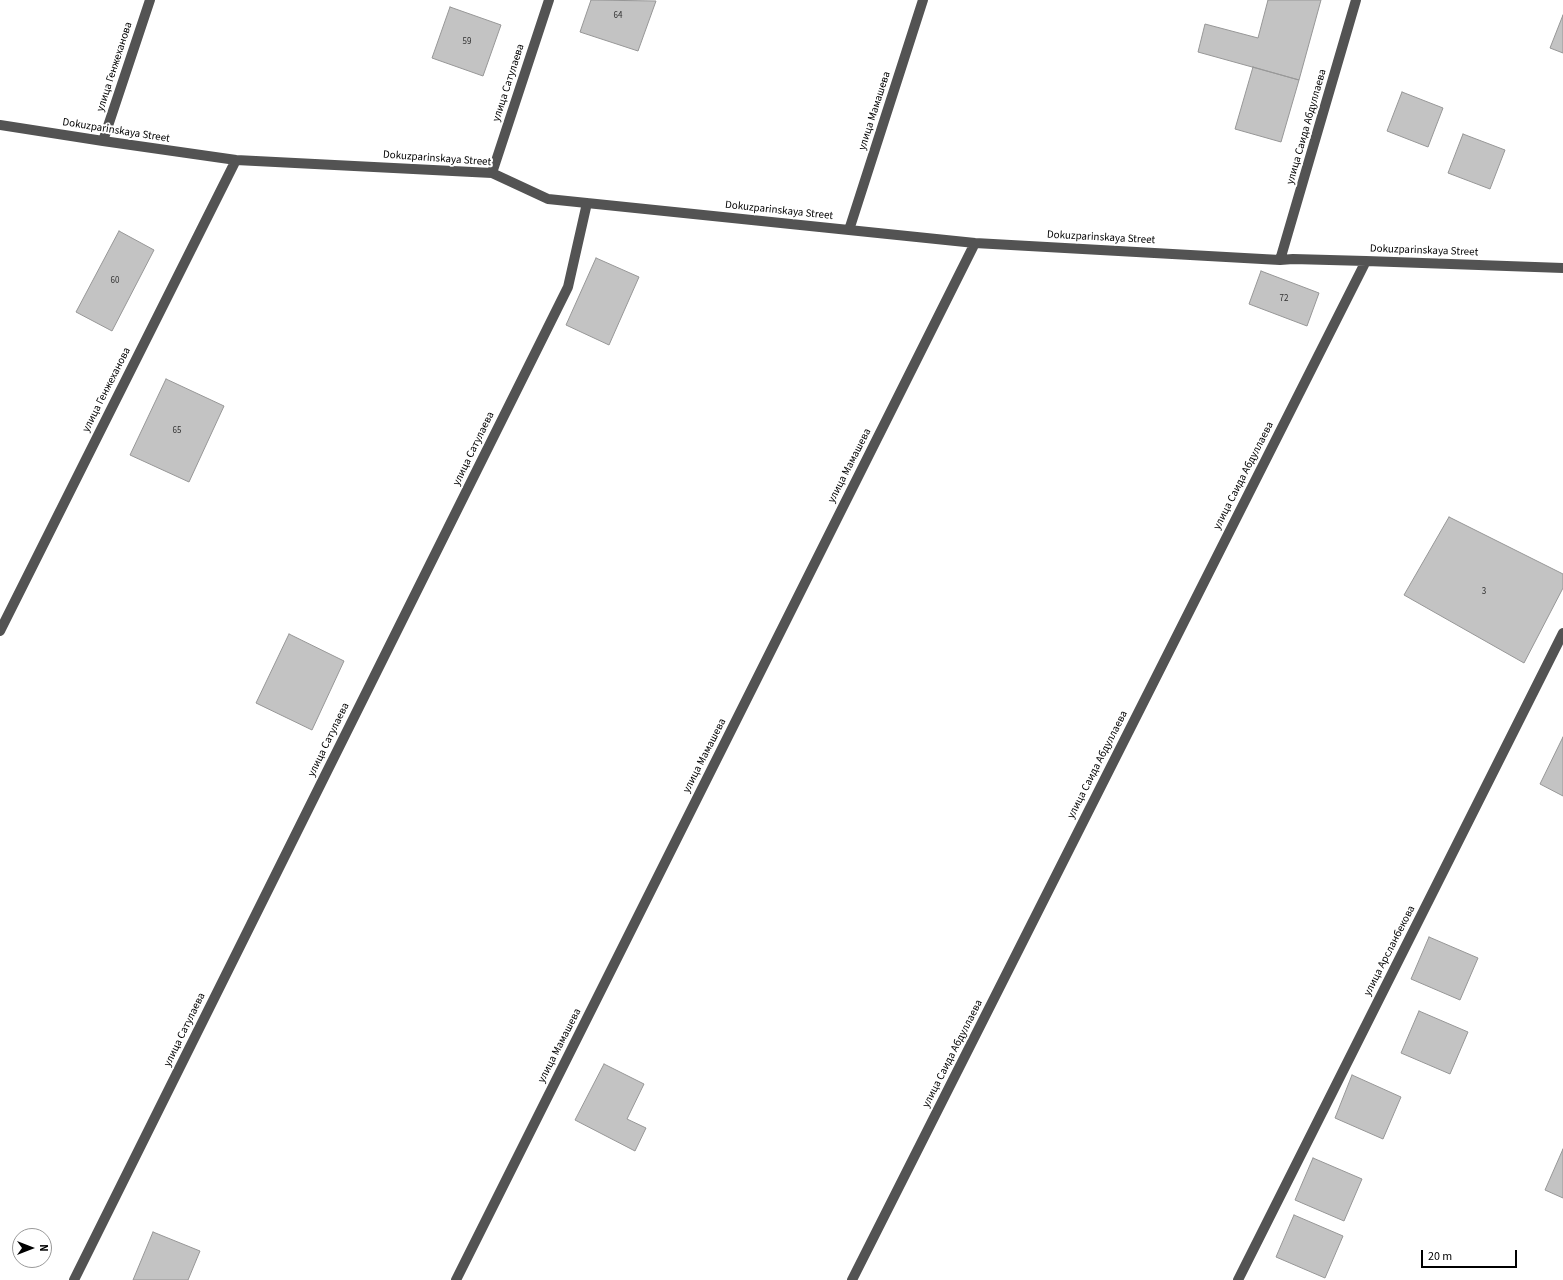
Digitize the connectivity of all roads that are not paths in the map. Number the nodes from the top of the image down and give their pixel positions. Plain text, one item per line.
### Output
1 (150, 0) edge
2 (548, 0) edge
3 (923, 0) edge
4 (1356, 0) edge
5 (0, 125) edge
6 (103, 141) junction
7 (236, 160) junction
8 (492, 174) junction
9 (587, 203) junction
10 (849, 230) junction
11 (975, 243) junction
12 (1280, 260) junction
13 (1366, 261) junction
14 (1563, 268) edge
15 (0, 631) edge
16 (1563, 633) edge
17 (74, 1280) edge
18 (456, 1280) edge
19 (852, 1280) edge
20 (1238, 1280) edge

1 - 6 street, улица Генжеханова
2 - 8 street, улица Сатулаева
3 - 10 street, улица Мамашева
4 - 12 street, улица Саида Абдуллаева
5 - 6 street, Dokuzparinskaya Street
6 - 7 street, Dokuzparinskaya Street
7 - 8 street, Dokuzparinskaya Street
7 - 15 street, улица Генжеханова
8 - 9 street, Dokuzparinskaya Street
9 - 10 street, Dokuzparinskaya Street
9 - 17 street, улица Сатулаева
10 - 11 street, Dokuzparinskaya Street
11 - 12 street, Dokuzparinskaya Street
11 - 18 street, улица Мамашева
12 - 13 street, Dokuzparinskaya Street
13 - 14 street, Dokuzparinskaya Street
13 - 19 street, улица Саида Абдуллаева
16 - 20 street, улица Арсланбекова

